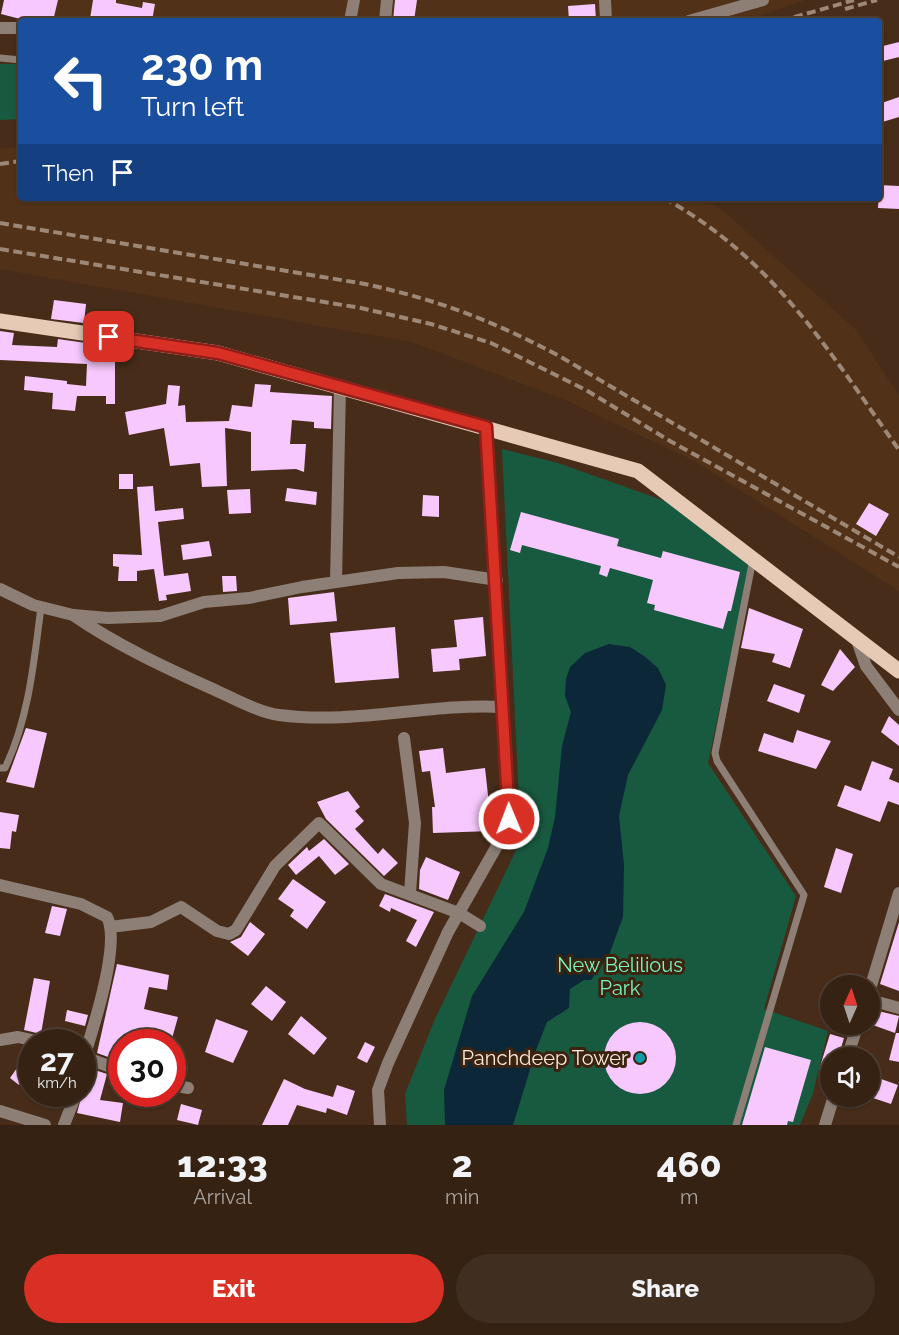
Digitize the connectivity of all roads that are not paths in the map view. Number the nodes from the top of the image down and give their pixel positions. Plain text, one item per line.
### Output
1 (354, 0) edge
2 (387, 0) edge
3 (605, 0) edge
4 (762, 0) edge
5 (351, 18) edge
6 (385, 18) edge
7 (606, 18) edge
8 (699, 18) edge
9 (0, 28) edge
10 (18, 28) edge
11 (0, 58) edge
12 (18, 60) edge
13 (0, 321) edge
14 (340, 387) junction
15 (486, 427) junction
16 (753, 559) junction
17 (496, 580) junction
18 (336, 582) junction
19 (0, 589) edge
20 (41, 607) junction
21 (73, 615) junction
22 (856, 637) junction
23 (899, 671) edge
24 (503, 707) junction
25 (899, 710) edge
26 (404, 738) dead end
27 (0, 768) edge
28 (0, 885) edge
29 (410, 893) junction
30 (899, 893) edge
31 (459, 912) junction
32 (480, 926) dead end
33 (110, 927) junction
34 (874, 975) edge
35 (880, 1003) edge
36 (899, 1008) edge
37 (93, 1029) edge
38 (18, 1037) edge
39 (0, 1040) edge
40 (71, 1107) edge
41 (831, 1107) edge
42 (0, 1111) edge
43 (45, 1125) edge
44 (64, 1125) edge
45 (380, 1125) edge
46 (736, 1125) edge
47 (825, 1125) edge

1 - 5 street
2 - 6 street
3 - 7 street
4 - 8 street
9 - 10 street
11 - 12 lane
13 - 14 main road
14 - 15 main road
14 - 18 street
15 - 16 main road
15 - 17 street
16 - 22 main road
16 - 46 lane
17 - 18 street
17 - 24 street
18 - 21 street
19 - 20 street
20 - 21 street
20 - 27 lane
21 - 24 street
22 - 23 main road
22 - 25 street
24 - 31 street
26 - 29 street
28 - 33 street
29 - 31 street
29 - 33 street
30 - 34 street
31 - 32 street
31 - 45 street
33 - 37 street
35 - 36 street
38 - 39 street
40 - 44 street
41 - 47 street
42 - 43 street

